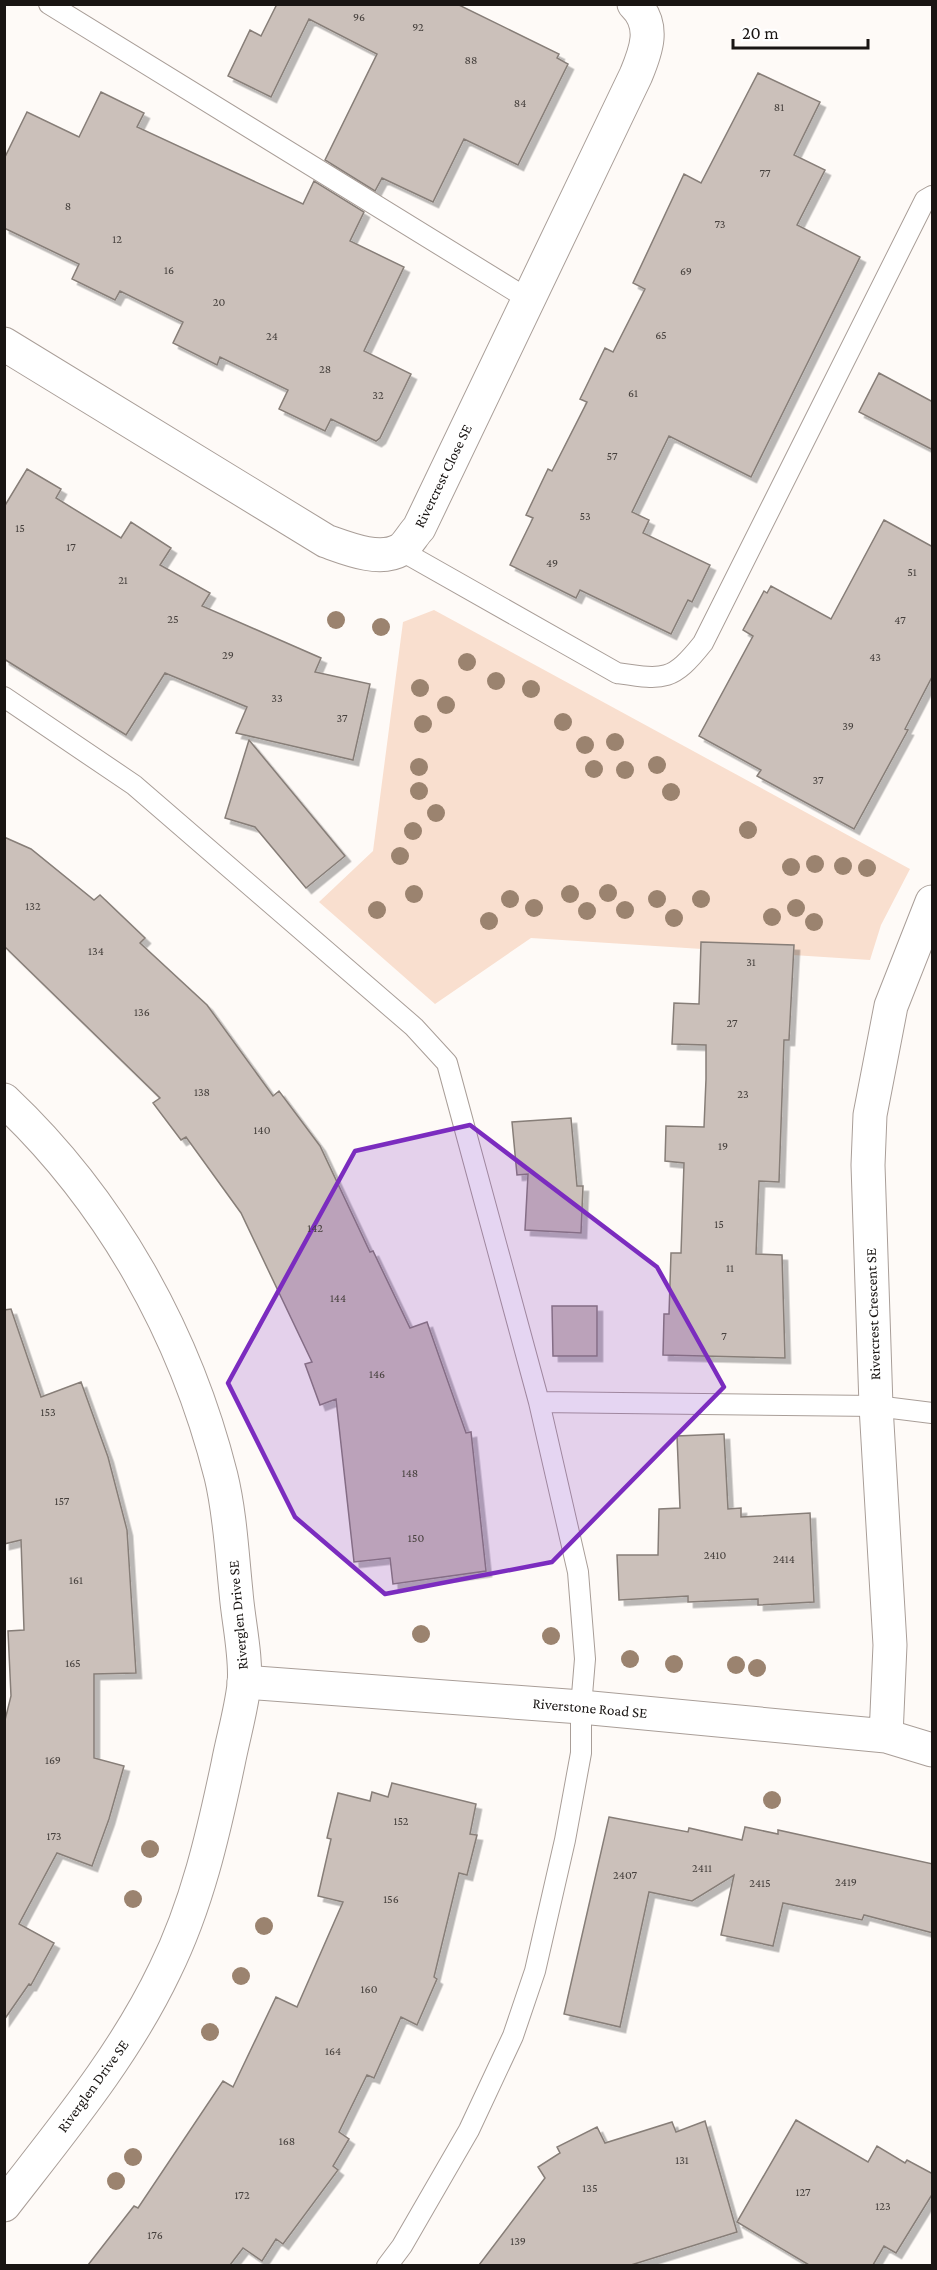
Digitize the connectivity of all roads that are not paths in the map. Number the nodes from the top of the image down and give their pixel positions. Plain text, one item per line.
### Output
1 (49, 4) edge
2 (634, 4) edge
3 (933, 196) edge
4 (528, 299) junction
5 (9, 356) edge
6 (400, 550) junction
7 (4, 697) edge
8 (933, 902) edge
9 (925, 948) edge
10 (4, 1100) edge
11 (539, 1402) junction
12 (876, 1406) junction
13 (933, 1413) edge
14 (244, 1682) junction
15 (581, 1707) junction
16 (886, 1736) junction
17 (933, 1750) edge
18 (4, 2205) edge
19 (387, 2265) edge

1 - 4 lane
2 - 4 street, Rivercrest Close SE
3 - 6 lane
4 - 6 street, Rivercrest Close SE
5 - 6 street
7 - 11 lane
8 - 9 street, Rivercrest Crescent SE
9 - 12 street, Rivercrest Crescent SE
10 - 14 street, Riverglen Drive SE
11 - 12 lane
11 - 15 lane
12 - 13 lane
12 - 16 street, Rivercrest Crescent SE
14 - 15 street, Riverstone Road SE
14 - 18 street, Riverglen Drive SE
15 - 16 street, Riverstone Road SE
15 - 19 lane
16 - 17 street, Riverstone Road SE

